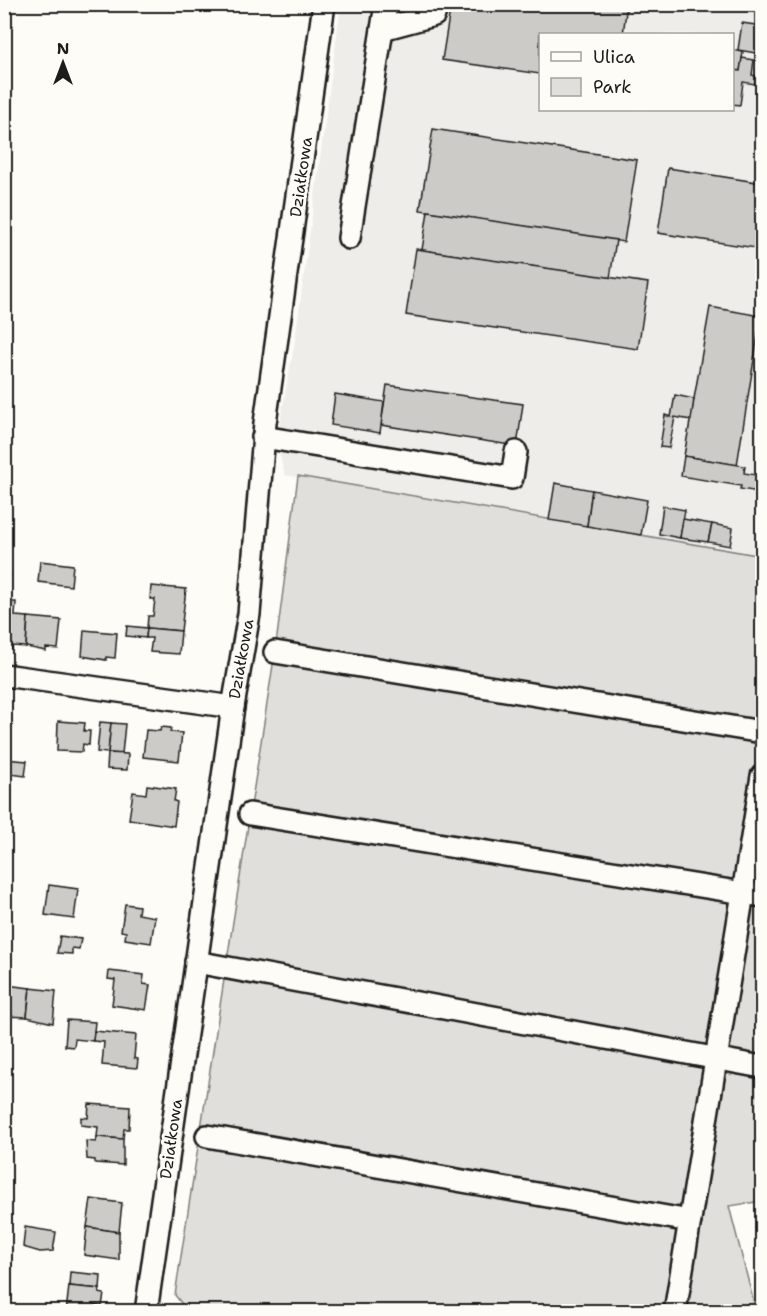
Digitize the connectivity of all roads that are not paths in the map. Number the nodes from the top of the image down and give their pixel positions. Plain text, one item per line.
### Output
1 (324, 4) edge
2 (386, 4) edge
3 (436, 4) edge
4 (382, 29) junction
5 (350, 238) dead end
6 (263, 437) junction
7 (516, 453) dead end
8 (275, 652) dead end
9 (4, 675) edge
10 (233, 707) junction
11 (762, 732) edge
12 (762, 776) edge
13 (250, 814) dead end
14 (753, 895) edge
15 (196, 962) junction
16 (716, 1059) junction
17 (762, 1067) edge
18 (207, 1136) dead end
19 (690, 1221) junction
20 (146, 1311) edge
21 (675, 1311) edge

1 - 6 street, Działkowa
2 - 4 street
3 - 4 street
4 - 5 street
6 - 7 street
6 - 10 street, Działkowa
8 - 11 street
9 - 10 street
10 - 15 street, Działkowa
12 - 14 street
13 - 14 street
14 - 16 street
15 - 16 street
15 - 20 street, Działkowa
16 - 17 street
16 - 19 street
18 - 19 street
19 - 21 street

